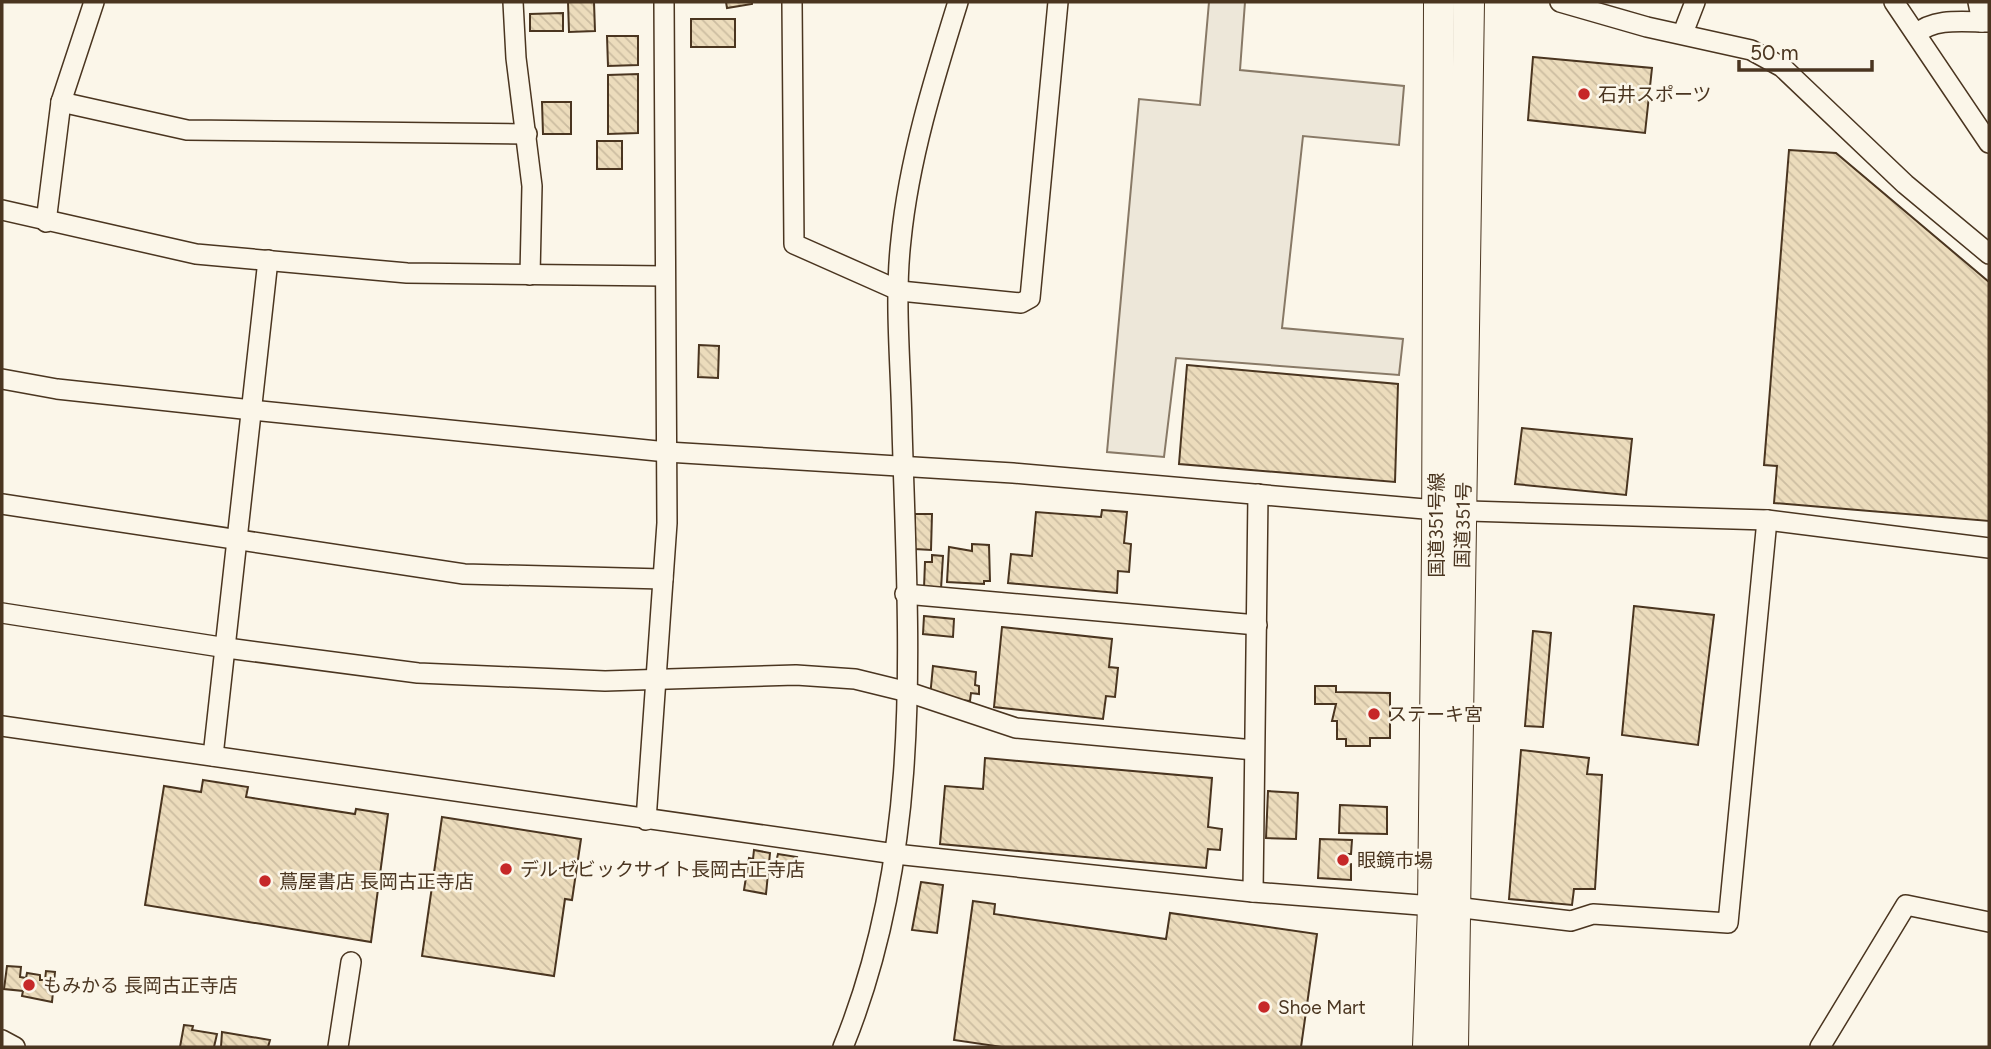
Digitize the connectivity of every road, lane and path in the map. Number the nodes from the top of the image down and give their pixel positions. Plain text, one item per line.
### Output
1 (94, 2) edge
2 (513, 2) edge
3 (664, 2) edge
4 (792, 2) edge
5 (958, 2) edge
6 (1058, 2) edge
7 (1438, 2) edge
8 (1469, 2) edge
9 (1560, 2) edge
10 (1695, 2) edge
11 (1894, 2) edge
12 (1978, 2) edge
13 (1985, 22) edge
14 (1682, 33) junction
15 (1916, 34) junction
16 (61, 102) junction
17 (527, 135) junction
18 (1989, 143) edge
19 (2, 210) edge
20 (46, 222) junction
21 (1989, 254) edge
22 (268, 260) junction
23 (530, 275) junction
24 (665, 276) junction
25 (900, 291) junction
26 (2, 379) edge
27 (252, 410) junction
28 (667, 452) junction
29 (904, 466) junction
30 (1258, 494) junction
31 (2, 504) edge
32 (1450, 511) junction
33 (1767, 520) junction
34 (237, 538) junction
35 (1989, 548) edge
36 (663, 579) junction
37 (905, 594) junction
38 (2, 613) edge
39 (1257, 625) junction
40 (227, 648) junction
41 (657, 680) junction
42 (908, 692) junction
43 (2, 726) edge
44 (1254, 750) junction
45 (213, 756) junction
46 (646, 820) junction
47 (895, 853) junction
48 (1253, 892) junction
49 (1444, 906) junction
50 (1989, 922) edge
51 (351, 962) dead end
52 (2, 1040) edge
53 (15, 1047) edge
54 (338, 1047) edge
55 (844, 1047) edge
56 (1428, 1047) edge
57 (1453, 1047) edge
58 (1820, 1047) edge

1 - 16 street
2 - 17 street
3 - 24 street
4 - 25 street
5 - 25 street
6 - 25 street
7 - 32 highway, 国道351号線
8 - 32 highway, 国道351号
9 - 14 street
10 - 14 street
11 - 15 street
12 - 13 street
13 - 15 street
14 - 21 street
15 - 18 street
16 - 17 street
16 - 20 street
17 - 23 street
19 - 20 street
20 - 22 street
22 - 23 street
22 - 27 street
23 - 24 street
24 - 28 street
25 - 29 street
26 - 27 street
27 - 28 street
27 - 34 street
28 - 29 street
28 - 36 street
29 - 30 street
29 - 37 street
30 - 32 street
30 - 39 street
31 - 34 street
32 - 33 street
32 - 49 highway, 国道351号
33 - 35 street
33 - 49 street
34 - 36 street
34 - 40 street
36 - 41 street
37 - 39 street
37 - 42 street
38 - 40 street
39 - 44 street
40 - 41 street
40 - 45 street
41 - 42 street
41 - 46 street
42 - 44 street
42 - 47 street
43 - 45 street
44 - 48 street
45 - 46 street
46 - 47 street
47 - 48 street
47 - 55 street
48 - 49 street
49 - 56 highway
49 - 57 highway, 国道351号
50 - 58 street
51 - 54 street
52 - 53 street

